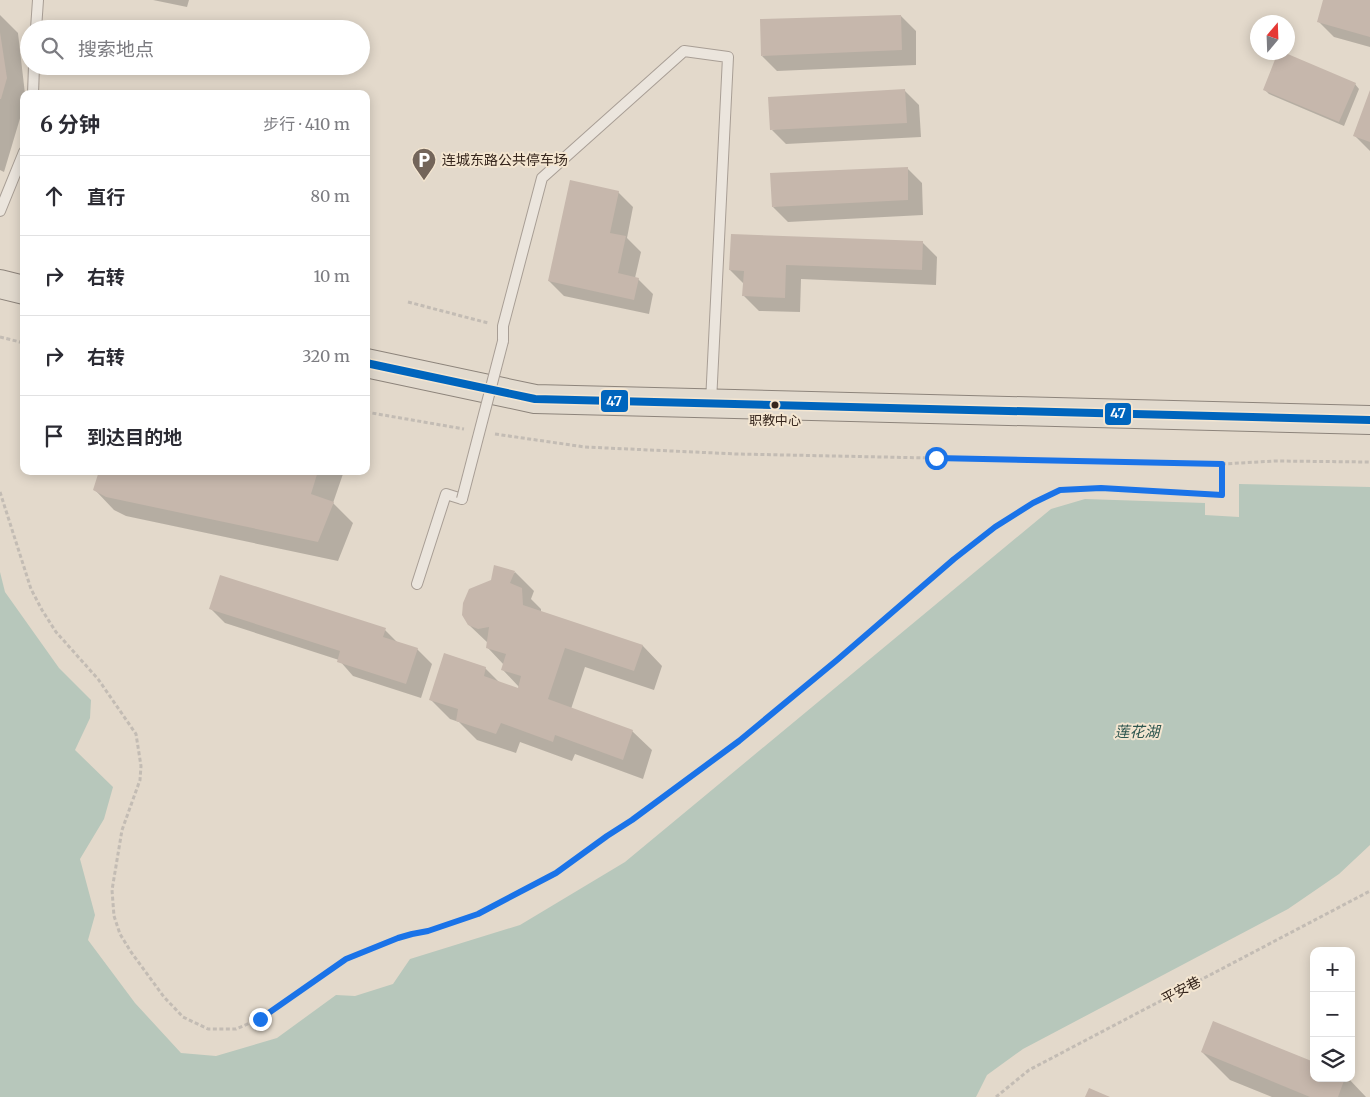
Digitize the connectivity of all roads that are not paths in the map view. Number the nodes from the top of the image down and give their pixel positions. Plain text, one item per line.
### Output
1 (38, 0) edge
2 (37, 20) edge
3 (34, 75) edge
4 (33, 90) edge
5 (20, 162) edge
6 (0, 211) edge
7 (0, 284) edge
8 (20, 289) edge
9 (370, 365) edge
10 (711, 404) junction
11 (1370, 420) edge
12 (417, 584) dead end

1 - 2 lane
3 - 4 lane
5 - 6 lane
7 - 8 main road
9 - 10 main road
10 - 11 main road
10 - 12 lane, bridge

